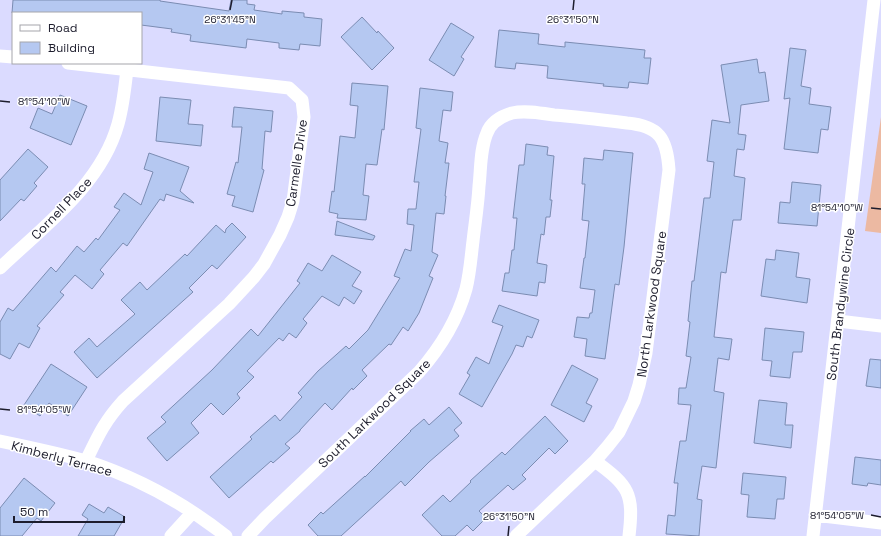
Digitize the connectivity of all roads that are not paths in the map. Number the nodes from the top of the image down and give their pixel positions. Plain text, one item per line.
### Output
1 (874, 0) edge
2 (0, 56) edge
3 (12, 57) edge
4 (78, 64) edge
5 (127, 69) junction
6 (579, 118) joint
7 (0, 268) edge
8 (838, 321) junction
9 (881, 326) edge
10 (0, 441) edge
11 (594, 461) junction
12 (86, 462) junction
13 (192, 512) junction
14 (815, 515) junction
15 (881, 523) edge
16 (171, 536) edge
17 (226, 536) edge
18 (248, 536) edge
19 (516, 536) edge
20 (629, 536) edge
21 (813, 536) edge

1 - 8 street, South Brandywine Circle
2 - 3 street
4 - 5 street, Carmelle Drive
5 - 7 street, Cornell Place
5 - 12 street, Carmelle Drive
6 - 11 street, North Larkwood Square
6 - 18 street, South Larkwood Square
8 - 9 street
8 - 14 street, South Brandywine Circle
10 - 12 street, Kimberly Terrace
11 - 19 street, North Larkwood Square
11 - 20 street
12 - 13 street, Kimberly Terrace
13 - 16 street
13 - 17 street, Kimberly Terrace
14 - 15 street
14 - 21 street, South Brandywine Circle

